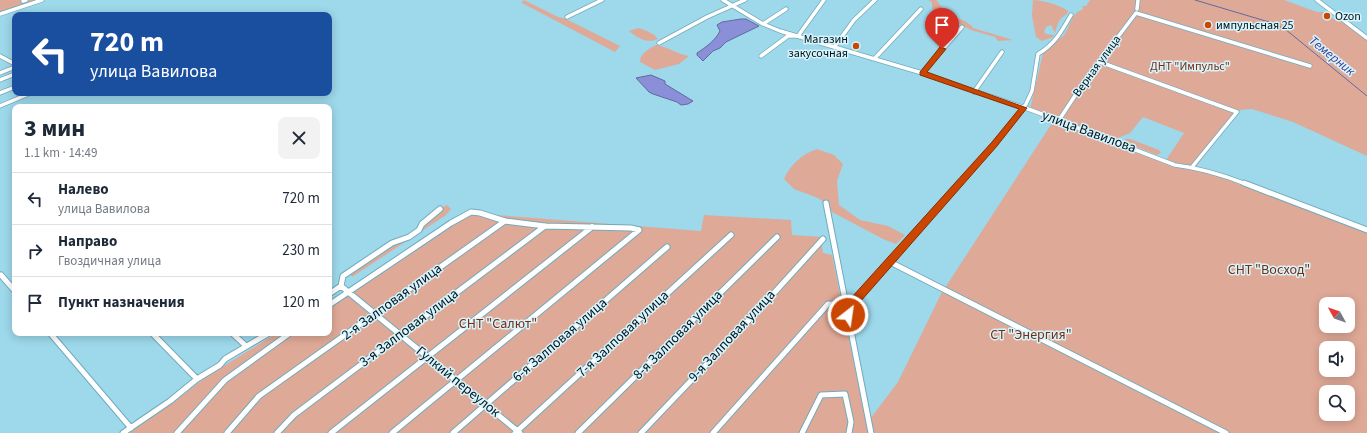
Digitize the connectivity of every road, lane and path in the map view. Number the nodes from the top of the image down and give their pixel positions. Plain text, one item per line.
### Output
1 (42, 0) edge
2 (602, 0) edge
3 (723, 0) edge
4 (745, 0) edge
5 (824, 0) edge
6 (873, 0) edge
7 (1138, 0) edge
8 (1317, 0) edge
9 (733, 6) junction
10 (786, 9) dead end
11 (921, 9) dead end
12 (1136, 11) junction
13 (0, 14) edge
14 (1071, 15) dead end
15 (567, 17) dead end
16 (763, 24) junction
17 (962, 27) dead end
18 (798, 36) junction
19 (1367, 38) edge
20 (659, 43) dead end
21 (835, 46) junction
22 (1002, 52) dead end
23 (0, 56) edge
24 (761, 56) dead end
25 (875, 58) junction
26 (1100, 62) junction
27 (12, 64) edge
28 (1310, 66) dead end
29 (12, 67) edge
30 (0, 73) edge
31 (922, 73) junction
32 (12, 75) edge
33 (0, 80) edge
34 (12, 88) edge
35 (974, 92) junction
36 (0, 93) edge
37 (24, 96) edge
38 (0, 106) edge
39 (1023, 108) junction
40 (1059, 120) junction
41 (1192, 167) junction
42 (826, 203) dead end
43 (440, 209) dead end
44 (505, 220) junction
45 (545, 226) junction
46 (592, 228) junction
47 (1367, 230) edge
48 (731, 235) dead end
49 (777, 237) dead end
50 (823, 239) dead end
51 (667, 247) dead end
52 (890, 262) junction
53 (1, 275) edge
54 (341, 286) junction
55 (12, 288) edge
56 (332, 292) edge
57 (348, 292) junction
58 (332, 303) edge
59 (846, 305) junction
60 (375, 314) junction
61 (848, 315) junction
62 (400, 335) junction
63 (53, 336) edge
64 (155, 336) edge
65 (235, 336) edge
66 (264, 336) edge
67 (286, 336) edge
68 (246, 346) junction
69 (428, 357) junction
70 (197, 379) junction
71 (456, 380) junction
72 (486, 405) junction
73 (131, 428) junction
74 (517, 432) edge
75 (123, 433) edge
76 (177, 433) edge
77 (227, 433) edge
78 (277, 433) edge
79 (331, 433) edge
80 (392, 433) edge
81 (453, 433) edge
82 (578, 433) edge
83 (640, 433) edge
84 (713, 433) edge
85 (802, 433) edge
86 (848, 433) edge
87 (871, 433) edge
88 (1226, 433) edge

1 - 13 street
2 - 15 street
3 - 9 street, улица Вавилова
4 - 9 street
5 - 18 street
6 - 21 street
7 - 12 street, Верная улица
8 - 19 street
9 - 16 street, улица Вавилова
9 - 20 street
10 - 16 street
11 - 25 street
12 - 26 street, Верная улица
12 - 28 street
14 - 39 street
16 - 18 street, улица Вавилова
17 - 31 street
18 - 21 street, улица Вавилова
18 - 24 street
21 - 25 street, улица Вавилова
22 - 35 street
23 - 27 street
25 - 31 street, улица Вавилова
26 - 40 street, Верная улица
26 - 41 street
29 - 30 street
31 - 35 street, улица Вавилова
32 - 33 street
34 - 36 street
35 - 39 street, улица Вавилова
37 - 38 street
39 - 40 street, улица Вавилова
39 - 52 street
40 - 41 street, улица Вавилова
41 - 47 street, улица Вавилова
42 - 59 street
43 - 54 street
44 - 45 street
44 - 57 street
44 - 60 street, 2-я Залповая улица
45 - 46 street
45 - 62 street, 3-я Залповая улица
46 - 69 street
46 - 71 street
48 - 74 street, 7-я Залповая улица
49 - 82 street, 8-я Залповая улица
50 - 83 street, 9-я Залповая улица
51 - 72 street, 6-я Залповая улица
52 - 61 street
52 - 88 street
53 - 55 street
54 - 56 street
54 - 57 street, Гулкий переулок
57 - 58 street
57 - 60 street, Гулкий переулок
59 - 61 street
59 - 84 street
60 - 62 street, Гулкий переулок
60 - 77 street, 2-я Залповая улица
61 - 87 street
62 - 69 street, Гулкий переулок
62 - 78 street, 3-я Залповая улица
63 - 73 street
64 - 70 street
65 - 68 street
66 - 68 street
67 - 76 street
68 - 70 street
69 - 71 street, Гулкий переулок
69 - 79 street
70 - 73 street
71 - 72 street, Гулкий переулок
71 - 80 street
72 - 74 street, Гулкий переулок
72 - 81 street, 6-я Залповая улица
73 - 75 street
85 - 86 street

